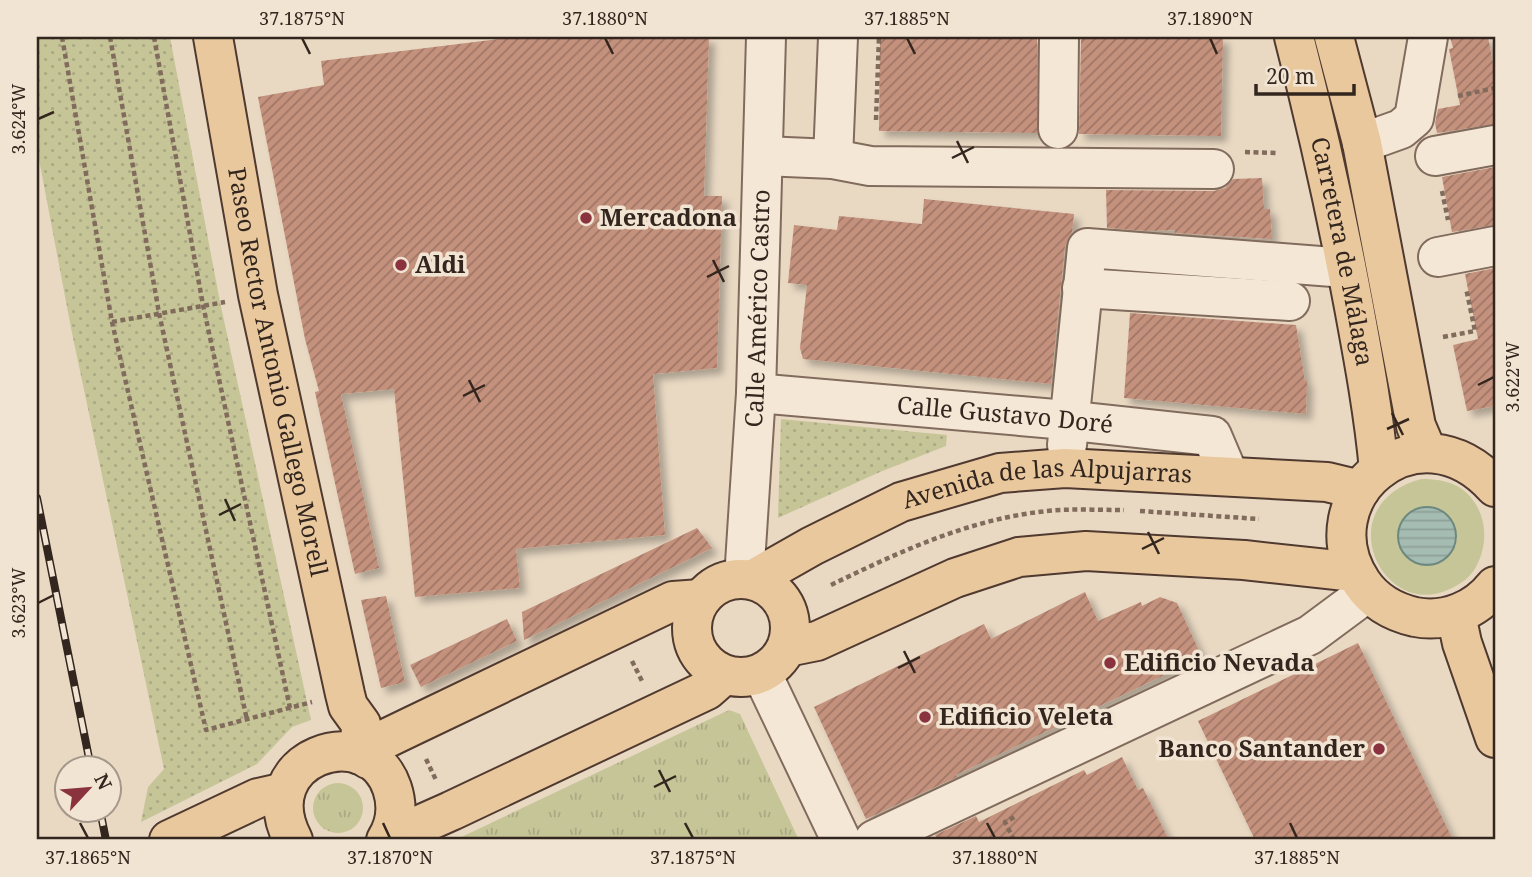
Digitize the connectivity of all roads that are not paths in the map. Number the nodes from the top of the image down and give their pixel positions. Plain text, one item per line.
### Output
1 (213, 37) edge
2 (766, 37) edge
3 (838, 37) edge
4 (1059, 37) edge
5 (1294, 37) edge
6 (1334, 37) edge
7 (1428, 37) edge
8 (1058, 129) dead end
9 (1362, 143) junction
10 (1495, 145) edge
11 (763, 156) junction
12 (833, 159) junction
13 (1438, 167) road end
14 (1214, 169) dead end
15 (1495, 246) edge
16 (1451, 256) road end
17 (1346, 268) junction
18 (1082, 288) junction
19 (1290, 301) dead end
20 (756, 393) junction
21 (1069, 421) junction
22 (1427, 452) junction
23 (1065, 468) junction
24 (1229, 475) junction
25 (1370, 480) junction
26 (1495, 487) edge
27 (748, 579) junction
28 (1361, 582) junction
29 (1484, 598) edge
30 (701, 600) junction
31 (775, 661) junction
32 (724, 675) junction
33 (1495, 738) edge
34 (352, 755) junction
35 (285, 792) junction
36 (389, 835) edge
37 (169, 840) edge
38 (293, 840) edge
39 (841, 840) edge
40 (874, 840) edge

1 - 34 main road, Paseo Rector Antonio Gallego Morell
2 - 11 street, Calle Américo Castro
3 - 12 street
4 - 8 street
5 - 17 main road, Carretera de Málaga
6 - 9 main road, Carretera de Málaga
7 - 9 street
9 - 22 main road, Carretera de Málaga
10 - 13 street
11 - 12 street
11 - 20 street, Calle Américo Castro
12 - 14 street
15 - 16 street
17 - 18 street
17 - 25 main road, Carretera de Málaga
18 - 19 street
18 - 21 street
20 - 21 street, Calle Gustavo Doré
20 - 27 street, Calle Américo Castro
21 - 23 street
21 - 24 street, Calle Gustavo Doré
22 - 25 main road
22 - 26 main road
23 - 24 main road, Avenida de las Alpujarras
23 - 27 main road, Avenida de las Alpujarras
24 - 25 main road, Avenida de las Alpujarras
25 - 28 main road
27 - 30 main road
27 - 31 main road
28 - 29 main road
28 - 31 main road
28 - 40 street
29 - 33 main road
30 - 32 main road
30 - 34 main road
31 - 32 main road
31 - 39 street
32 - 36 main road
34 - 35 main road
34 - 36 main road
35 - 37 main road
35 - 38 main road

